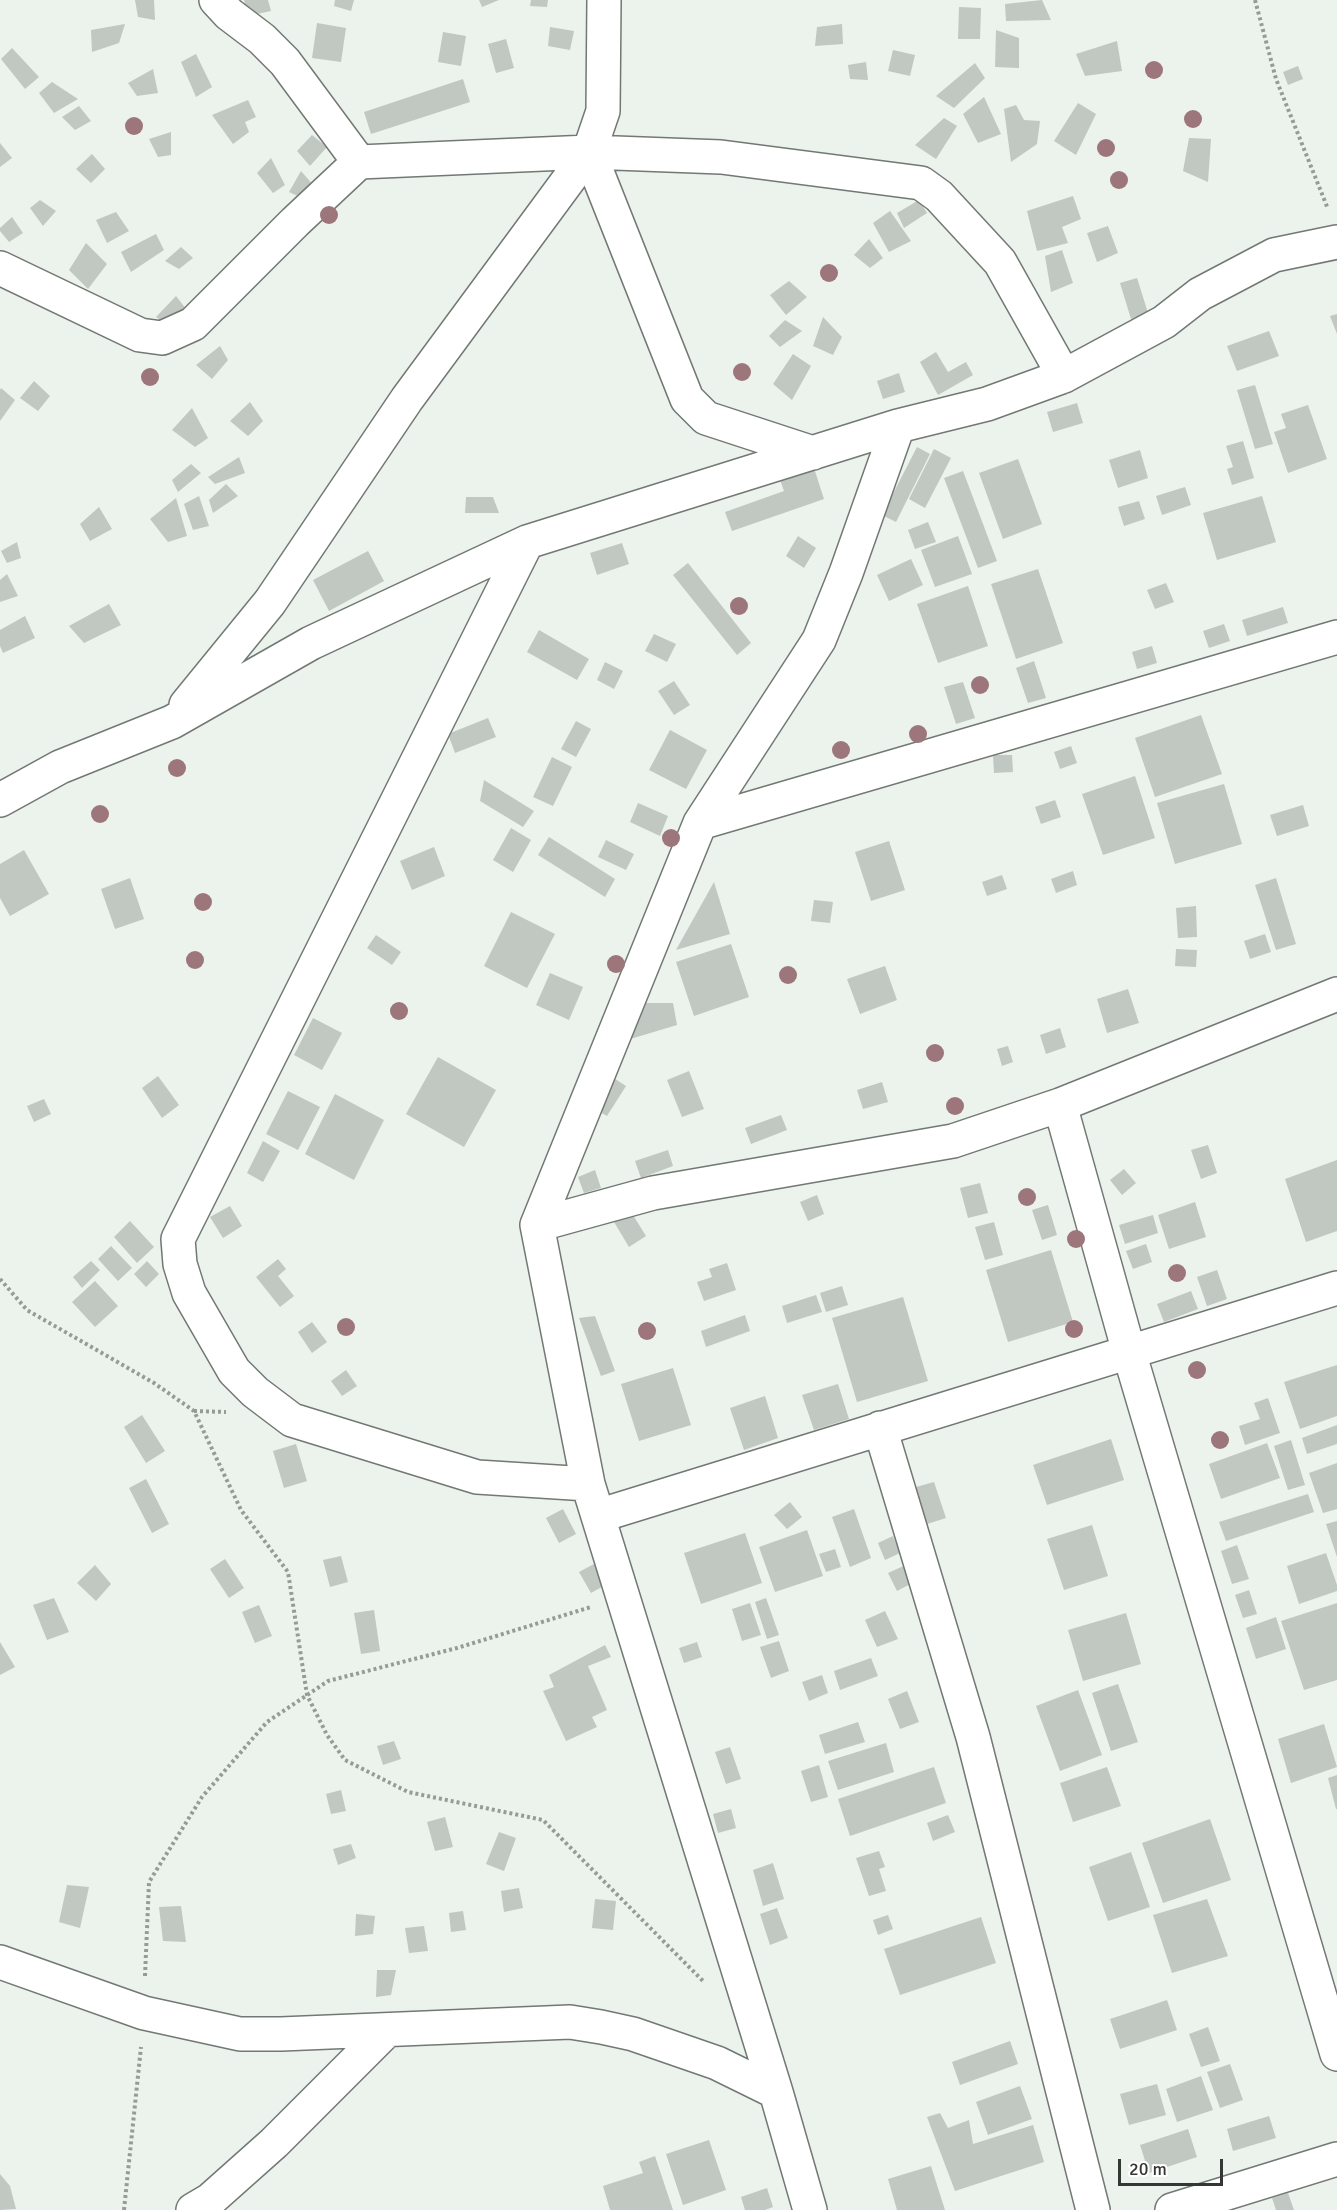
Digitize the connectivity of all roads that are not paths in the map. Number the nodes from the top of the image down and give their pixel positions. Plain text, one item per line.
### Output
1 (216, 0) edge
2 (604, 0) edge
3 (589, 152) junction
4 (359, 162) junction
5 (1337, 242) edge
6 (0, 268) edge
7 (1064, 376) junction
8 (898, 426) junction
9 (813, 453) junction
10 (527, 542) junction
11 (1337, 637) edge
12 (171, 722) junction
13 (0, 800) edge
14 (700, 823) junction
15 (1337, 994) edge
16 (1060, 1105) junction
17 (537, 1225) junction
18 (1337, 1288) edge
19 (1128, 1352) junction
20 (880, 1428) junction
21 (588, 1484) junction
22 (598, 1516) junction
23 (0, 1962) edge
24 (387, 2030) junction
25 (1337, 2054) edge
26 (776, 2092) junction
27 (1337, 2159) edge
28 (193, 2210) edge
29 (810, 2210) edge
30 (1093, 2210) edge
31 (1172, 2210) edge

1 - 4 street
2 - 3 street
3 - 4 street
3 - 7 street
3 - 9 street
3 - 12 street
4 - 6 street
5 - 7 street
7 - 8 street
8 - 9 street
8 - 14 street
9 - 10 street
10 - 12 street
10 - 21 street
11 - 14 street
12 - 13 street
14 - 17 street
15 - 16 street
16 - 17 street
16 - 19 street
17 - 21 street
18 - 19 street
19 - 20 street
19 - 25 street
20 - 22 street
20 - 30 street
21 - 22 street
22 - 26 street
23 - 24 street
24 - 26 street
24 - 28 street
26 - 29 street
27 - 31 street

